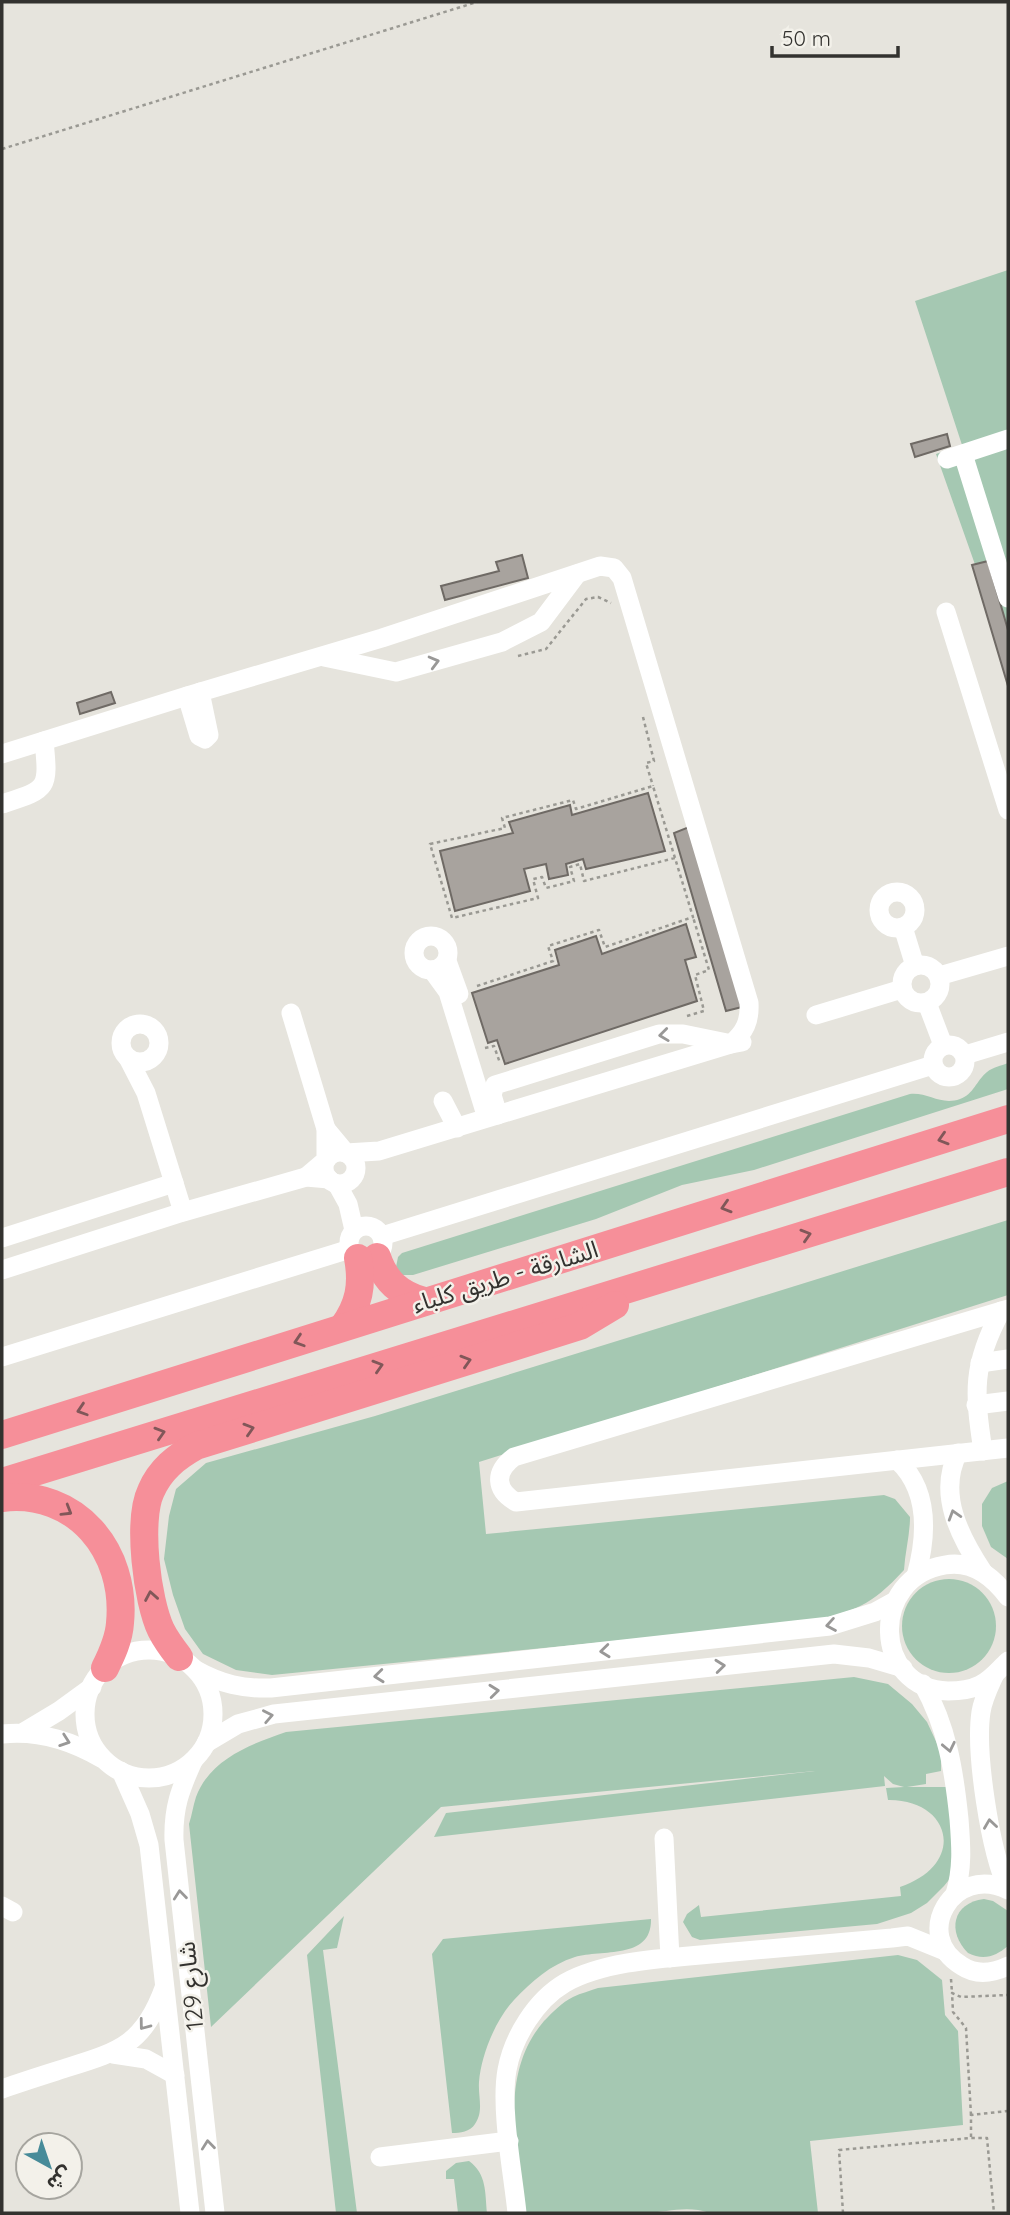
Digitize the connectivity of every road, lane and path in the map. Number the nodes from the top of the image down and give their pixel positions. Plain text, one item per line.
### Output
1 (477, 2) edge
2 (2, 149) edge
3 (1008, 439) edge
4 (586, 572) junction
5 (530, 588) junction
6 (1008, 598) edge
7 (614, 608) dead end
8 (946, 612) dead end
9 (528, 630) junction
10 (382, 638) junction
11 (319, 656) junction
12 (506, 659) dead end
13 (401, 671) junction
14 (641, 708) dead end
15 (44, 741) junction
16 (2, 754) edge
17 (653, 786) junction
18 (2, 804) edge
19 (1008, 810) edge
20 (675, 858) junction
21 (693, 917) junction
22 (902, 927) dead end
23 (1008, 956) edge
24 (915, 966) junction
25 (939, 976) junction
26 (466, 989) dead end
27 (902, 989) junction
28 (927, 1003) junction
29 (291, 1013) dead end
30 (816, 1016) dead end
31 (679, 1019) dead end
32 (481, 1037) dead end
33 (1008, 1042) edge
34 (731, 1044) junction
35 (943, 1045) junction
36 (965, 1055) junction
37 (153, 1057) junction
38 (128, 1058) junction
39 (933, 1065) junction
40 (498, 1075) junction
41 (146, 1093) junction
42 (443, 1101) dead end
43 (492, 1117) junction
44 (1008, 1119) edge
45 (457, 1128) junction
46 (326, 1129) junction
47 (379, 1151) junction
48 (346, 1153) junction
49 (1008, 1172) edge
50 (339, 1175) junction
51 (173, 1183) junction
52 (1008, 1183) edge
53 (962, 1186) junction
54 (183, 1212) junction
55 (2, 1238) edge
56 (364, 1242) junction
57 (2, 1270) edge
58 (638, 1287) junction
59 (424, 1301) junction
60 (1005, 1310) edge
61 (343, 1327) junction
62 (2, 1357) edge
63 (1008, 1359) edge
64 (979, 1363) junction
65 (1008, 1401) edge
66 (976, 1405) junction
67 (2, 1435) edge
68 (1008, 1448) edge
69 (983, 1451) junction
70 (958, 1453) junction
71 (897, 1460) junction
72 (2, 1482) edge
73 (2, 1498) edge
74 (916, 1576) junction
75 (996, 1580) edge
76 (1008, 1597) edge
77 (895, 1601) junction
78 (188, 1664) junction
79 (1004, 1664) edge
80 (903, 1668) junction
81 (98, 1677) junction
82 (923, 1684) junction
83 (24, 1732) junction
84 (2, 1734) edge
85 (206, 1743) junction
86 (102, 1758) junction
87 (192, 1761) junction
88 (121, 1771) junction
89 (664, 1838) dead end
90 (1008, 1889) edge
91 (955, 1894) junction
92 (942, 1912) junction
93 (908, 1937) junction
94 (946, 1951) junction
95 (670, 1958) junction
96 (1008, 1966) edge
97 (164, 1987) junction
98 (1008, 1995) edge
99 (113, 2054) junction
100 (175, 2075) junction
101 (2, 2089) edge
102 (1008, 2111) edge
103 (971, 2115) junction
104 (971, 2138) junction
105 (509, 2141) junction
106 (380, 2157) dead end
107 (190, 2213) edge
108 (215, 2213) edge
109 (517, 2213) edge
110 (843, 2213) edge
111 (994, 2213) edge

1 - 2 path
3 - 6 street
4 - 5 street
4 - 9 street
4 - 34 street
5 - 9 street
5 - 10 street
7 - 12 path
8 - 19 street
13 -> 9 street
10 - 11 street
10 - 13 street
11 - 13 street
11 - 15 street
14 - 17 path
15 - 16 street
15 - 18 street
17 - 20 path
17 - 20 path
20 - 21 path
21 - 26 path
21 - 31 path
22 - 24 street
23 - 25 street
24 - 25 street
24 - 27 street
25 - 28 street
27 - 28 street
27 - 30 street
28 - 35 street
29 - 46 street
32 - 40 path
33 - 36 street
34 -> 40 street
34 - 43 street
35 - 36 street
35 - 39 street
36 - 39 street
37 - 38 street
37 - 38 street
37 - 41 street
38 - 41 street
39 - 56 street
40 - 43 street
40 - 43 street
41 - 51 street
42 - 45 street
43 - 45 street
44 -> 59 highway, الشارقة - طريق كلباء
45 - 47 street
46 - 48 street
46 - 50 street
47 - 48 street
47 - 50 street
48 - 50 street
49 - 53 highway, الشارقة - طريق كلباء
50 - 54 street
50 - 56 street
51 - 54 street
51 - 55 street
52 - 53 highway
58 -> 53 highway, الشارقة - طريق كلباء
54 - 57 street
56 - 59 highway
56 - 61 highway
56 - 62 street
72 -> 58 highway, الشارقة - طريق كلباء
78 -> 58 highway
59 - 61 highway, الشارقة - طريق كلباء
60 - 64 street
60 - 71 street
61 -> 67 highway, الشارقة - طريق كلباء
63 - 64 street
64 - 66 street
65 - 66 street
66 - 69 street
68 - 69 street
69 - 70 street
70 - 71 street
75 -> 70 street
71 - 74 street
73 -> 81 highway
74 - 75 street
74 - 77 street
75 - 76 street
77 -> 78 street
77 - 80 street
78 - 81 street
78 - 85 street
79 - 82 street
90 -> 79 street
80 - 82 street
85 -> 80 street
81 - 83 street
81 - 86 street
82 -> 91 street
83 - 84 street
83 -> 86 street
85 - 87 street
86 - 88 street
87 - 88 street
108 -> 87 street, شارع 129
88 - 97 street, شارع 129
89 - 95 street
90 - 91 street
91 - 92 street
92 - 93 street
92 - 94 street
93 - 94 street
93 - 95 street
94 - 96 street
95 - 105 street
97 -> 99 street
97 - 100 street, شارع 129
98 - 103 path
99 - 100 street
99 - 101 street
100 - 107 street, شارع 129
102 - 103 path
103 - 104 path
104 - 110 path
104 - 111 path
105 - 106 street
105 - 109 street

